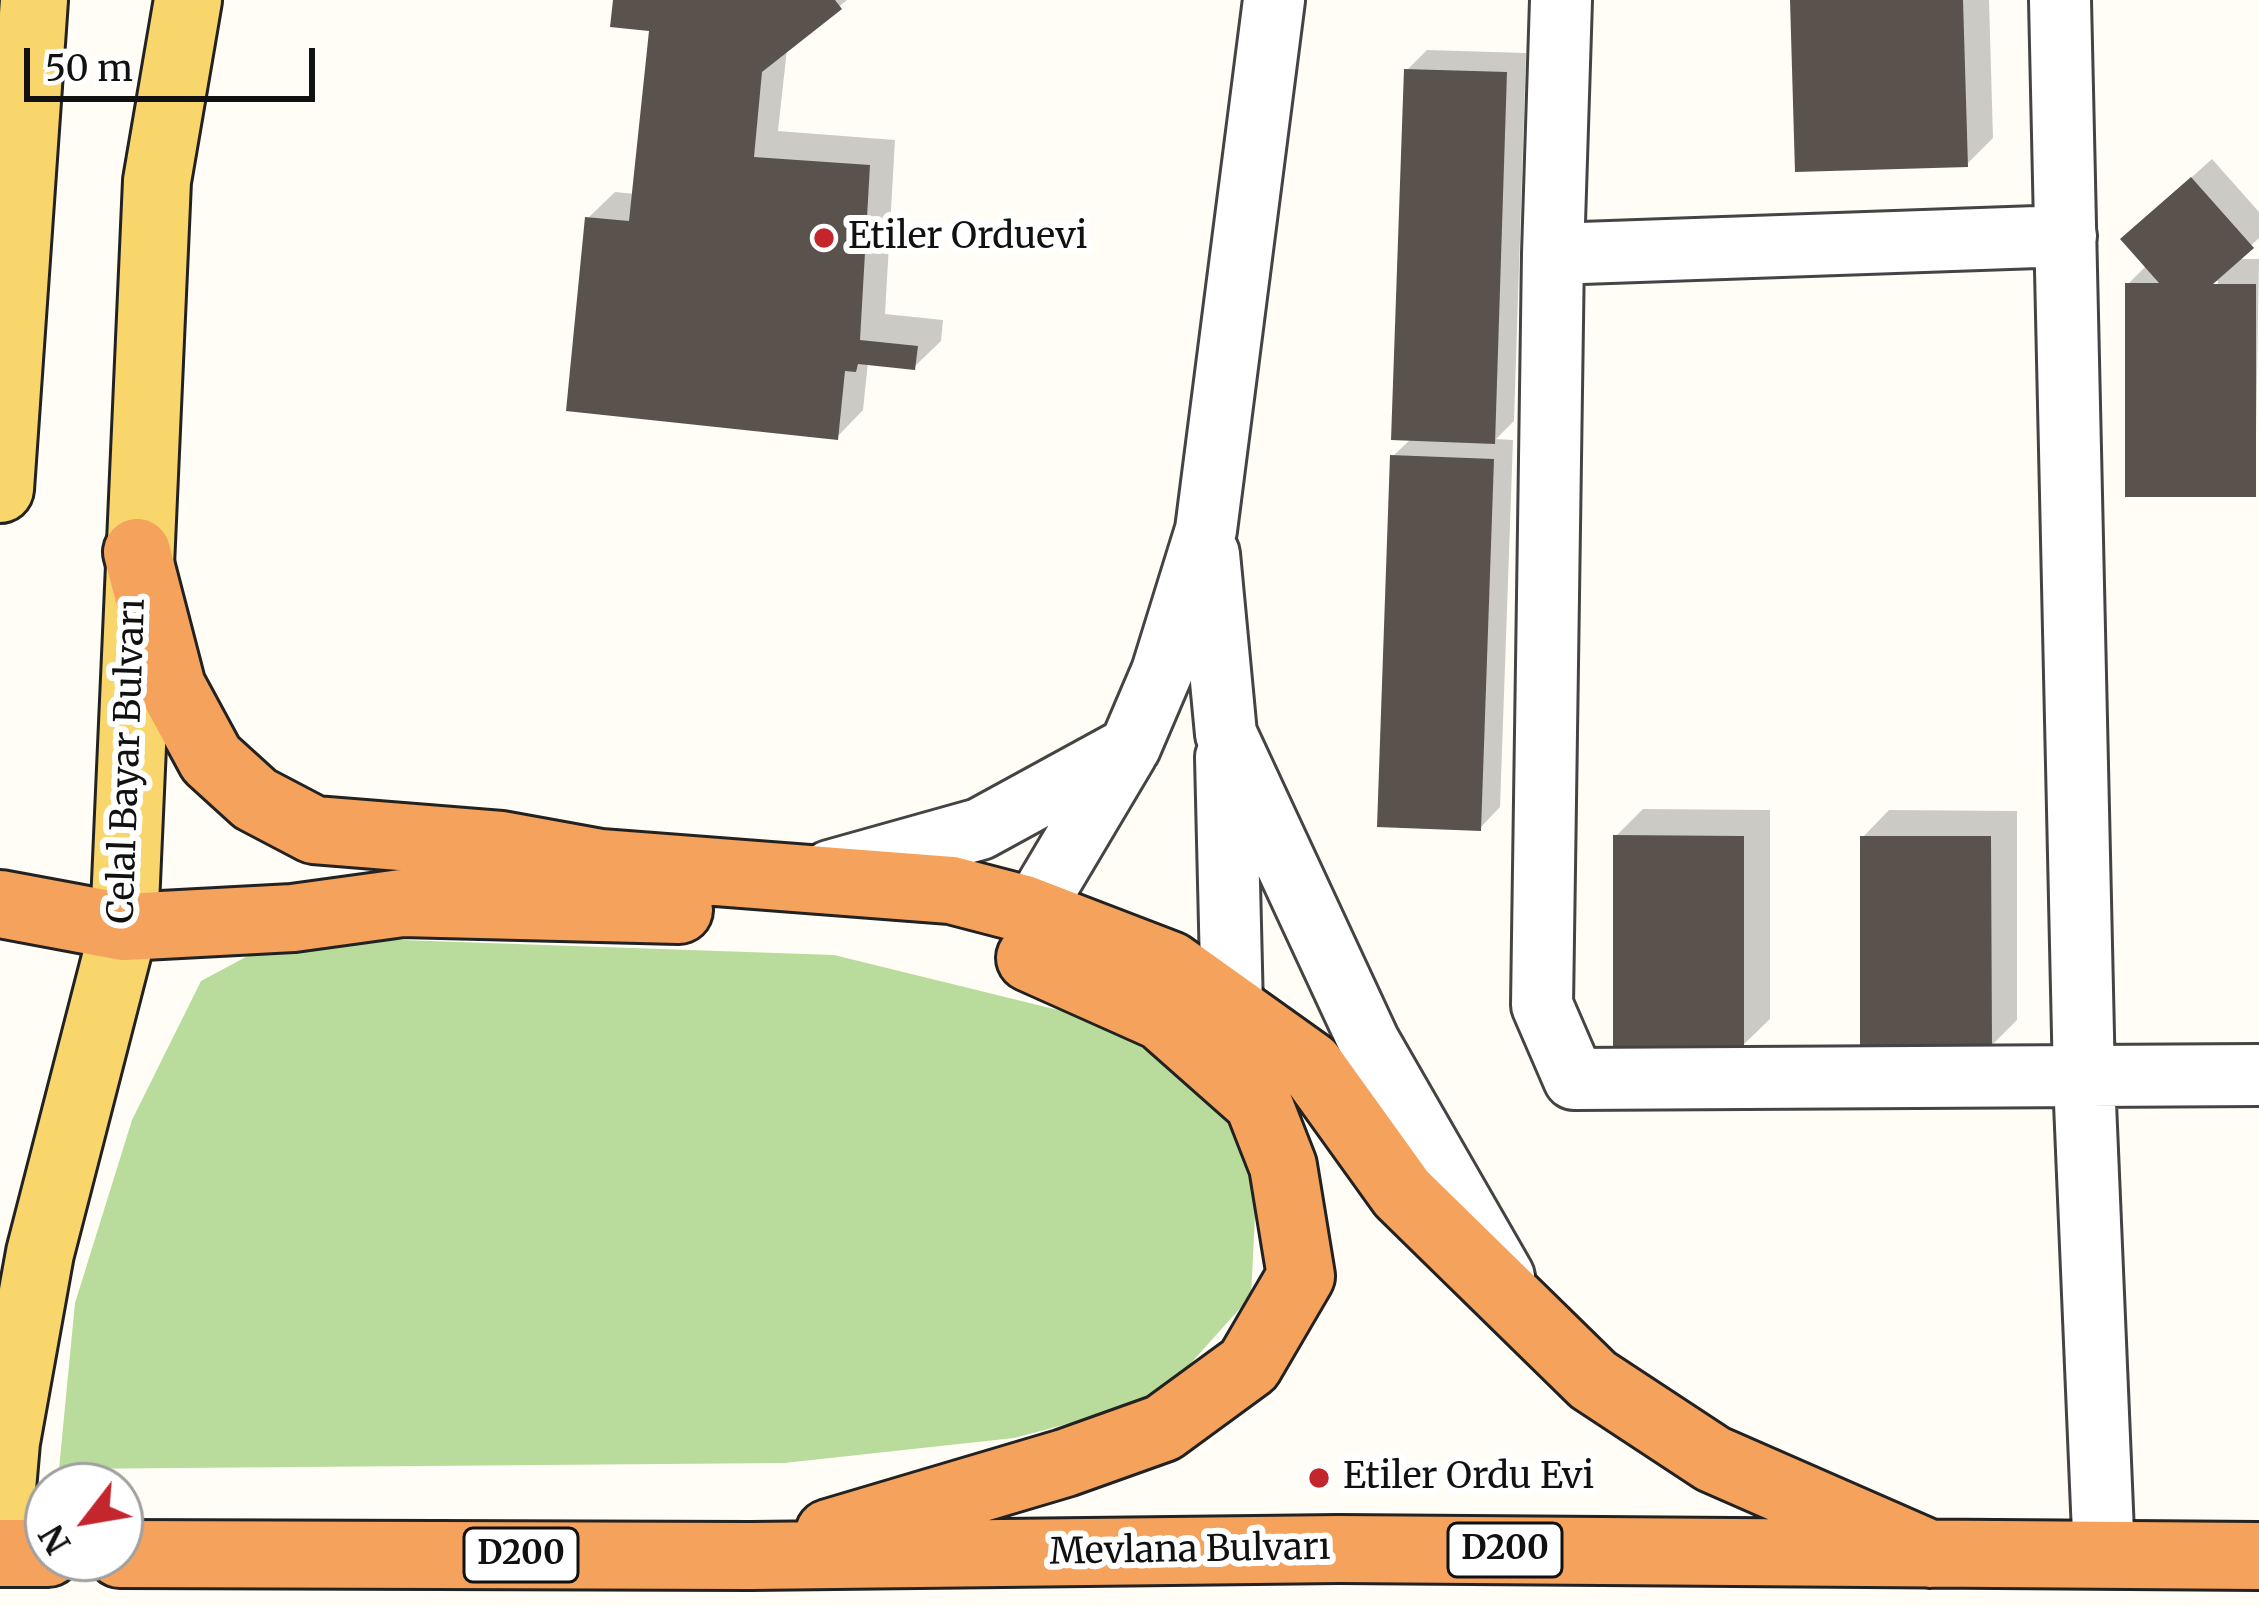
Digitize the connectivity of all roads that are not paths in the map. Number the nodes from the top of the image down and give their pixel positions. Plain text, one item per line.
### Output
1 (34, 0) edge
2 (188, 0) edge
3 (1274, 0) edge
4 (1561, 0) edge
5 (2060, 0) edge
6 (2066, 236) junction
7 (1553, 254) junction
8 (0, 489) edge
9 (1206, 530) junction
10 (137, 552) junction
11 (1226, 734) junction
12 (1130, 747) junction
13 (794, 879) junction
14 (0, 904) edge
15 (1032, 912) junction
16 (124, 927) junction
17 (1232, 1009) junction
18 (2259, 1075) edge
19 (2084, 1079) junction
20 (1524, 1312) junction
21 (0, 1512) edge
22 (144, 1553) edge
23 (1930, 1554) junction
24 (751, 1556) junction
25 (2259, 1556) edge
26 (2104, 1557) junction

1 - 8 main road
2 - 10 main road, Celal Bayar Bulvarı
3 - 9 lane
4 - 7 lane
5 - 6 lane
6 - 7 lane
6 - 19 lane
7 - 19 lane
9 - 11 lane
9 - 12 lane
10 - 13 highway
10 - 16 main road, Celal Bayar Bulvarı
11 - 17 lane
11 - 20 lane
12 - 13 lane
12 - 15 lane
13 - 15 highway
14 - 16 highway
15 - 17 highway
16 - 21 main road, Celal Bayar Bulvarı
16 - 24 highway
17 - 20 highway
18 - 19 lane
19 - 26 lane
20 - 23 highway
22 - 24 highway, Mevlana Bulvarı / D200
23 - 24 highway, Mevlana Bulvarı / D200
23 - 26 highway, Mevlana Bulvarı / D200
25 - 26 highway, Mevlana Bulvarı / D200

